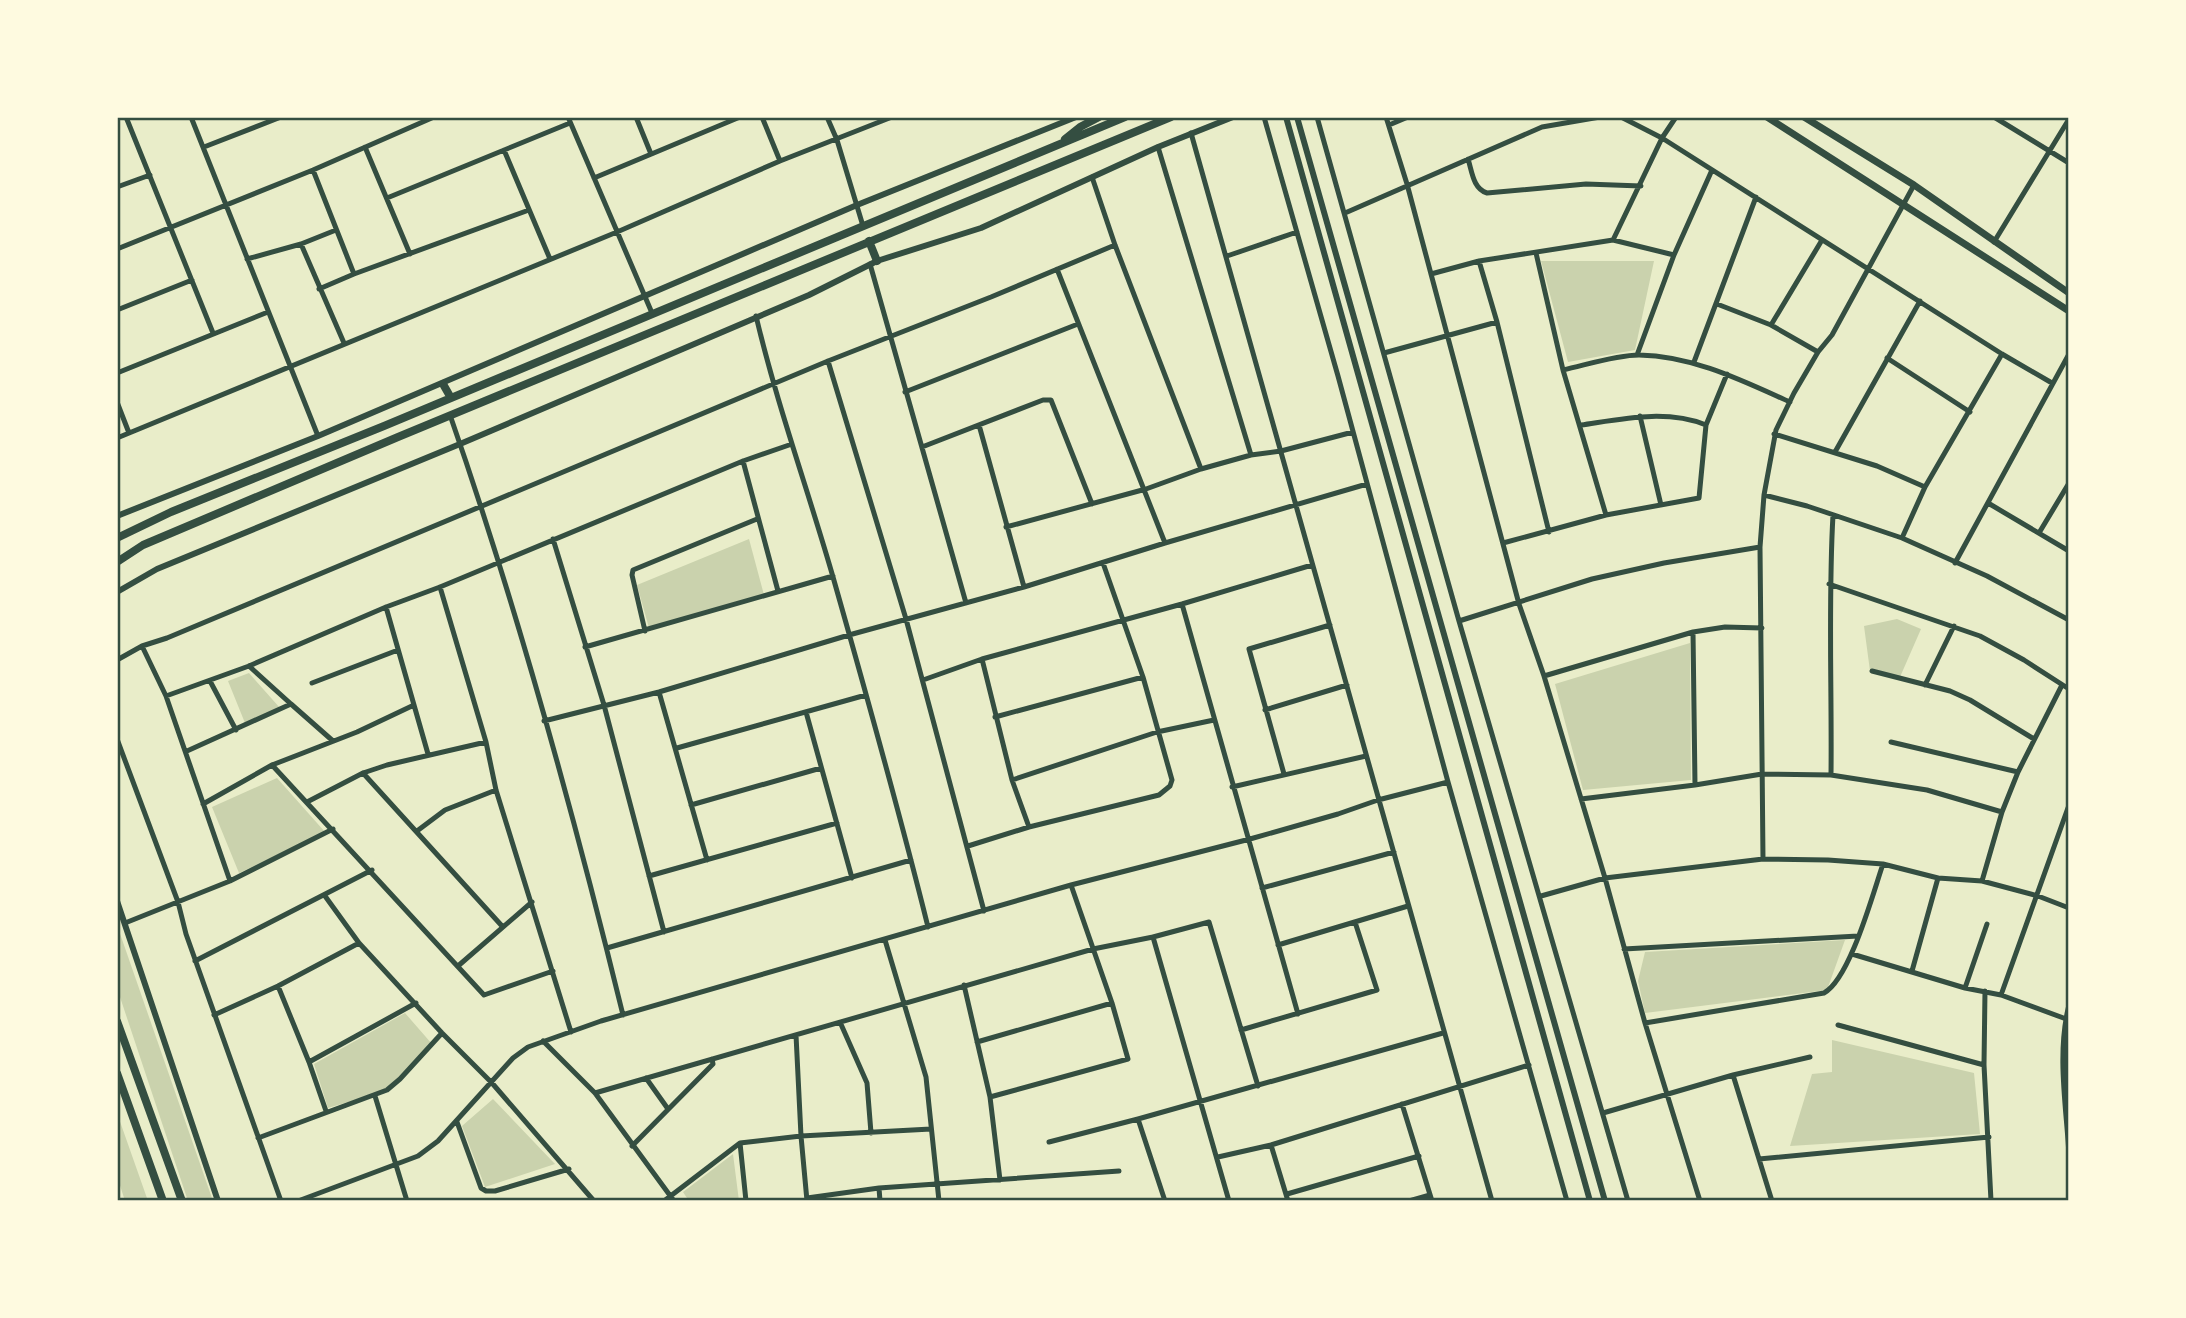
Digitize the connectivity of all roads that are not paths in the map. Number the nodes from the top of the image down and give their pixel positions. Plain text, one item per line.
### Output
1 (191, 117) edge
2 (253, 117) edge
3 (281, 117) edge
4 (434, 117) edge
5 (636, 117) edge
6 (740, 117) edge
7 (762, 117) edge
8 (827, 117) edge
9 (892, 117) edge
10 (1076, 117) edge
11 (1099, 117) edge
12 (1125, 117) edge
13 (1171, 117) edge
14 (1233, 117) edge
15 (1264, 117) edge
16 (1286, 117) edge
17 (1297, 117) edge
18 (1317, 117) edge
19 (1386, 117) edge
20 (1408, 117) edge
21 (1600, 117) edge
22 (1621, 117) edge
23 (1675, 117) edge
24 (1767, 117) edge
25 (1804, 117) edge
26 (1994, 117) edge
27 (126, 118) edge
28 (2069, 119) edge
29 (569, 120) edge
30 (117, 123) edge
31 (1389, 125) junction
32 (257, 126) junction
33 (1191, 133) junction
34 (1662, 138) junction
35 (837, 140) junction
36 (1057, 145) junction
37 (365, 146) junction
38 (1158, 146) junction
39 (204, 147) junction
40 (504, 150) junction
41 (2047, 151) junction
42 (1307, 152) junction
43 (651, 154) junction
44 (1297, 156) junction
45 (1468, 159) junction
46 (780, 161) junction
47 (2069, 163) edge
48 (313, 170) junction
49 (1712, 170) junction
50 (150, 175) junction
51 (1092, 177) junction
52 (593, 178) junction
53 (1407, 184) junction
54 (1914, 185) junction
55 (1641, 186) junction
56 (117, 187) edge
57 (1756, 197) junction
58 (387, 198) junction
59 (224, 204) junction
60 (858, 205) junction
61 (1904, 207) junction
62 (529, 210) junction
63 (1345, 213) junction
64 (863, 226) junction
65 (171, 228) junction
66 (336, 230) junction
67 (617, 232) junction
68 (1297, 232) junction
69 (1613, 240) junction
70 (1822, 240) junction
71 (869, 242) junction
72 (1994, 242) junction
73 (301, 244) junction
74 (1115, 245) junction
75 (117, 249) edge
76 (1536, 253) junction
77 (410, 254) junction
78 (1674, 255) junction
79 (1227, 256) junction
80 (247, 259) junction
81 (550, 259) junction
82 (1479, 261) junction
83 (874, 263) junction
84 (1057, 268) junction
85 (1870, 268) junction
86 (354, 274) junction
87 (1431, 274) junction
88 (192, 280) junction
89 (319, 289) junction
90 (2069, 293) edge
91 (646, 296) junction
92 (1920, 301) junction
93 (1717, 304) junction
94 (117, 310) edge
95 (2069, 311) edge
96 (268, 312) junction
97 (652, 313) junction
98 (756, 316) junction
99 (1497, 322) junction
100 (1078, 324) junction
101 (1771, 325) junction
102 (213, 333) junction
103 (890, 336) junction
104 (1448, 336) junction
105 (344, 343) junction
106 (1818, 352) junction
107 (1384, 353) junction
108 (2002, 354) junction
109 (2069, 354) edge
110 (1637, 355) junction
111 (1887, 358) junction
112 (828, 361) junction
113 (1694, 362) junction
114 (288, 367) junction
115 (1563, 370) junction
116 (117, 373) edge
117 (1727, 374) junction
118 (2052, 383) junction
119 (443, 384) junction
120 (772, 384) junction
121 (905, 392) junction
122 (450, 398) junction
123 (117, 402) edge
124 (1790, 402) junction
125 (1970, 412) junction
126 (450, 415) junction
127 (1640, 416) junction
128 (979, 425) junction
129 (1581, 425) junction
130 (1706, 425) junction
131 (1353, 432) junction
132 (129, 433) junction
133 (1774, 434) junction
134 (318, 436) junction
135 (117, 438) edge
136 (460, 444) junction
137 (792, 444) junction
138 (922, 447) junction
139 (1281, 451) junction
140 (1835, 452) junction
141 (1251, 455) junction
142 (743, 461) junction
143 (1201, 469) junction
144 (2069, 483) edge
145 (1367, 484) junction
146 (1925, 487) junction
147 (1146, 489) junction
148 (1764, 495) junction
149 (1092, 503) junction
150 (1988, 503) junction
151 (1295, 505) junction
152 (1661, 505) junction
153 (479, 506) junction
154 (1606, 515) junction
155 (1833, 515) junction
156 (117, 516) edge
157 (757, 519) junction
158 (1006, 527) junction
159 (1549, 532) junction
160 (2039, 533) junction
161 (117, 538) edge
162 (1902, 538) junction
163 (553, 539) junction
164 (1165, 542) junction
165 (1503, 543) junction
166 (1760, 547) junction
167 (2069, 551) edge
168 (117, 562) edge
169 (498, 562) junction
170 (1955, 563) junction
171 (1103, 564) junction
172 (1312, 565) junction
173 (832, 576) junction
174 (1829, 584) junction
175 (440, 587) junction
176 (1024, 587) junction
177 (778, 591) junction
178 (117, 592) edge
179 (966, 603) junction
180 (1182, 604) junction
181 (1519, 604) junction
182 (386, 607) junction
183 (906, 619) junction
184 (1124, 620) junction
185 (2069, 620) edge
186 (1459, 621) junction
187 (1330, 625) junction
188 (1954, 626) junction
189 (1762, 628) junction
190 (645, 631) junction
191 (1693, 632) junction
192 (849, 635) junction
193 (142, 646) junction
194 (585, 647) junction
195 (398, 650) junction
196 (982, 659) junction
197 (117, 660) edge
198 (248, 666) junction
199 (1872, 671) dead end
200 (1544, 676) junction
201 (1143, 677) junction
202 (923, 680) junction
203 (211, 681) junction
204 (312, 683) dead end
205 (1347, 685) junction
206 (1925, 685) junction
207 (2062, 685) junction
208 (2069, 689) edge
209 (659, 692) junction
210 (866, 695) junction
211 (166, 696) junction
212 (291, 704) junction
213 (414, 705) junction
214 (604, 705) junction
215 (1265, 710) junction
216 (806, 712) junction
217 (995, 718) junction
218 (1214, 720) junction
219 (544, 721) junction
220 (236, 730) junction
221 (1157, 732) junction
222 (117, 739) edge
223 (2034, 739) junction
224 (333, 741) junction
225 (486, 742) junction
226 (1891, 742) dead end
227 (677, 748) junction
228 (187, 751) junction
229 (428, 754) junction
230 (1366, 756) junction
231 (272, 765) junction
232 (821, 768) junction
233 (2018, 772) junction
234 (363, 773) junction
235 (1284, 774) junction
236 (1762, 774) junction
237 (1831, 775) junction
238 (1012, 780) junction
239 (1448, 782) junction
240 (1695, 785) junction
241 (1233, 787) junction
242 (496, 790) junction
243 (1489, 791) junction
244 (1475, 796) junction
245 (1581, 799) junction
246 (1378, 800) junction
247 (307, 802) junction
248 (203, 804) junction
249 (691, 805) junction
250 (2069, 805) edge
251 (2002, 812) junction
252 (837, 823) junction
253 (1028, 827) junction
254 (333, 829) junction
255 (417, 831) junction
256 (1250, 839) junction
257 (968, 846) junction
258 (1394, 852) junction
259 (1763, 859) junction
260 (707, 860) junction
261 (911, 860) junction
262 (1883, 864) junction
263 (372, 870) junction
264 (649, 876) junction
265 (852, 878) junction
266 (1605, 878) junction
267 (1938, 878) junction
268 (230, 881) junction
269 (1982, 881) junction
270 (1071, 885) junction
271 (1262, 888) junction
272 (325, 896) junction
273 (1541, 896) junction
274 (2038, 896) junction
275 (117, 901) edge
276 (178, 902) junction
277 (532, 902) junction
278 (1408, 906) junction
279 (2069, 908) edge
280 (984, 911) junction
281 (1355, 922) junction
282 (125, 923) junction
283 (1987, 924) dead end
284 (502, 926) junction
285 (928, 927) junction
286 (664, 932) junction
287 (1858, 936) junction
288 (1153, 937) junction
289 (885, 940) junction
290 (359, 943) junction
291 (1278, 945) junction
292 (607, 948) junction
293 (1093, 949) junction
294 (1624, 949) junction
295 (1852, 954) junction
296 (195, 961) junction
297 (458, 966) junction
298 (553, 971) junction
299 (1912, 971) junction
300 (964, 985) junction
301 (278, 986) junction
302 (1965, 988) junction
303 (1985, 991) junction
304 (2001, 995) junction
305 (416, 1003) junction
306 (1112, 1003) junction
307 (905, 1004) junction
308 (2069, 1007) edge
309 (1298, 1014) junction
310 (215, 1015) junction
311 (623, 1015) junction
312 (2067, 1020) edge
313 (117, 1021) edge
314 (840, 1022) junction
315 (1645, 1023) junction
316 (1838, 1025) dead end
317 (1241, 1030) junction
318 (571, 1032) junction
319 (442, 1033) junction
320 (1443, 1033) junction
321 (796, 1035) junction
322 (543, 1041) junction
323 (977, 1042) junction
324 (1810, 1057) dead end
325 (712, 1059) junction
326 (309, 1062) junction
327 (1529, 1065) junction
328 (1984, 1065) junction
329 (117, 1073) edge
330 (1733, 1075) junction
331 (646, 1078) junction
332 (492, 1083) junction
333 (1258, 1086) junction
334 (1459, 1086) junction
335 (595, 1093) junction
336 (1667, 1093) junction
337 (375, 1096) junction
338 (990, 1097) junction
339 (2067, 1099) edge
340 (1201, 1102) junction
341 (1402, 1104) junction
342 (668, 1109) junction
343 (326, 1111) junction
344 (1603, 1113) junction
345 (1138, 1119) junction
346 (457, 1122) junction
347 (931, 1129) junction
348 (871, 1133) junction
349 (800, 1136) junction
350 (1989, 1137) junction
351 (258, 1138) junction
352 (1049, 1142) dead end
353 (740, 1143) junction
354 (1271, 1145) junction
355 (632, 1146) junction
356 (2069, 1147) edge
357 (1419, 1156) junction
358 (1218, 1157) junction
359 (1759, 1159) junction
360 (395, 1165) junction
361 (569, 1169) junction
362 (1119, 1171) dead end
363 (1000, 1180) junction
364 (936, 1185) junction
365 (879, 1188) junction
366 (1287, 1197) edge
367 (1431, 1198) edge
368 (672, 1199) edge
369 (807, 1199) edge
370 (163, 1201) edge
371 (182, 1201) edge
372 (218, 1201) edge
373 (281, 1201) edge
374 (298, 1201) edge
375 (407, 1201) edge
376 (594, 1201) edge
377 (664, 1201) edge
378 (746, 1201) edge
379 (880, 1201) edge
380 (939, 1201) edge
381 (1165, 1201) edge
382 (1229, 1201) edge
383 (1409, 1201) edge
384 (1492, 1201) edge
385 (1567, 1201) edge
386 (1590, 1201) edge
387 (1605, 1201) edge
388 (1628, 1201) edge
389 (1700, 1201) edge
390 (1772, 1201) edge
391 (1991, 1201) edge

1 - 39 street
2 - 32 street
3 - 32 street
4 - 37 street
5 - 43 street
6 - 43 street
7 - 46 street
8 - 35 street
9 - 35 street
10 - 60 street
11 - 36 highway
12 - 36 highway
13 - 71 highway
14 - 33 street
15 - 68 street
16 - 44 street
17 - 42 street
18 - 63 street
19 - 31 street
20 - 31 street
21 - 45 street
22 - 34 street
23 - 34 street
24 - 61 main road
25 - 54 main road
26 - 41 street
27 - 30 street
27 - 50 street
28 - 41 street
29 - 40 street
29 - 52 street
31 - 53 street
32 - 39 street
33 - 38 street
33 - 79 street
34 - 49 street
34 - 55 street
35 - 46 street
35 - 60 street
36 - 64 highway
37 - 48 street
37 - 58 street
38 - 51 street
38 - 141 street
39 - 59 street
40 - 58 street
40 - 62 street
41 - 47 street
41 - 72 street
42 - 44 street
42 - 243 street
43 - 52 street
44 - 244 street
45 - 53 street
45 - 55 street
46 - 67 street
48 - 59 street
48 - 66 street
49 - 57 street
49 - 78 street
50 - 56 street
50 - 65 street
51 - 74 street
51 - 83 street
52 - 67 street
53 - 63 street
53 - 87 street
54 - 61 street
54 - 72 main road
55 - 69 street
57 - 70 street
57 - 93 street
58 - 77 street
59 - 65 street
59 - 80 street
60 - 64 street
60 - 91 street
61 - 85 street
61 - 95 main road
62 - 77 street
62 - 81 street
63 - 107 street
64 - 97 highway
65 - 75 street
65 - 88 street
66 - 73 street
66 - 86 street
67 - 81 street
67 - 91 street
68 - 79 street
68 - 131 street
69 - 76 street
69 - 78 street
70 - 85 street
70 - 101 street
71 - 83 highway
71 - 126 highway
72 - 90 main road
73 - 80 street
73 - 89 street
74 - 84 street
74 - 143 street
76 - 82 street
76 - 115 street
77 - 86 street
78 - 110 street
79 - 139 street
80 - 96 street
81 - 105 street
82 - 87 street
82 - 99 street
83 - 98 street
83 - 103 street
84 - 100 street
84 - 103 street
85 - 92 street
85 - 106 street
86 - 89 street
87 - 104 street
88 - 94 street
88 - 102 street
89 - 105 street
91 - 97 street
91 - 119 street
92 - 108 street
92 - 111 street
93 - 101 street
93 - 113 street
96 - 102 street
96 - 114 street
97 - 122 highway
98 - 120 street
98 - 136 street
99 - 104 street
99 - 159 street
100 - 121 street
100 - 147 street
101 - 106 street
102 - 116 street
103 - 112 street
103 - 121 street
104 - 107 street
104 - 165 street
105 - 114 street
106 - 124 street
107 - 186 street
108 - 118 street
108 - 125 street
109 - 118 street
110 - 113 street
110 - 115 street
111 - 125 street
111 - 140 street
112 - 120 street
112 - 183 street
113 - 117 street
114 - 132 street
114 - 134 street
115 - 129 street
117 - 124 street
117 - 130 street
118 - 150 street
119 - 122 highway
119 - 134 street
120 - 137 street
120 - 153 street
121 - 138 street
122 - 161 highway
123 - 132 street
124 - 133 street
125 - 146 street
126 - 136 street
126 - 168 highway
127 - 129 street
127 - 130 street
127 - 152 street
128 - 138 street
128 - 149 street
128 - 158 street
129 - 154 street
130 - 152 street
131 - 139 street
131 - 145 street
132 - 135 street
133 - 140 street
133 - 148 street
134 - 156 street
136 - 153 street
136 - 178 street
137 - 142 street
137 - 173 street
138 - 179 street
139 - 141 street
139 - 151 street
140 - 146 street
141 - 143 street
142 - 157 street
142 - 163 street
143 - 147 street
144 - 160 street
145 - 151 street
145 - 239 street
146 - 162 street
147 - 149 street
147 - 164 street
148 - 155 street
148 - 166 street
149 - 158 street
150 - 160 street
150 - 170 street
151 - 164 street
151 - 172 street
152 - 154 street
153 - 169 street
153 - 193 street
154 - 159 street
155 - 162 street
155 - 174 street
157 - 177 street
157 - 190 street
158 - 176 street
159 - 165 street
160 - 167 street
162 - 170 street
163 - 169 street
163 - 194 street
164 - 171 street
165 - 181 street
166 - 181 street
166 - 189 street
169 - 175 street
169 - 219 street
170 - 185 street
171 - 176 street
171 - 184 street
172 - 180 street
172 - 187 street
173 - 177 street
173 - 192 street
174 - 188 street
174 - 237 street
175 - 182 street
175 - 225 street
176 - 179 street
177 - 190 street
179 - 183 street
180 - 184 street
180 - 218 street
181 - 186 street
181 - 200 street
182 - 195 street
182 - 198 street
183 - 192 street
183 - 202 street
184 - 196 street
184 - 201 street
186 - 273 street
187 - 205 street
187 - 215 street
188 - 206 street
188 - 207 street
189 - 191 street
189 - 236 street
190 - 194 street
191 - 200 street
191 - 240 street
192 - 209 street
192 - 210 street
193 - 197 street
193 - 211 street
194 - 214 street
195 - 204 street
195 - 213 street
196 - 202 street
196 - 217 street
198 - 203 street
198 - 212 street
199 - 206 street
200 - 245 street
201 - 217 street
201 - 221 street
202 - 257 street
203 - 211 street
203 - 220 street
205 - 215 street
205 - 230 street
206 - 223 street
207 - 208 street
207 - 223 street
209 - 214 street
209 - 227 street
210 - 216 street
210 - 261 street
211 - 228 street
212 - 220 street
212 - 224 street
213 - 224 street
213 - 229 street
214 - 219 street
214 - 264 street
215 - 235 street
216 - 227 street
216 - 232 street
217 - 238 street
218 - 221 street
218 - 241 street
219 - 292 street
220 - 228 street
221 - 238 street
221 - 253 street
222 - 276 street
223 - 233 street
224 - 231 street
225 - 229 street
225 - 242 street
226 - 233 street
227 - 249 street
228 - 248 street
229 - 234 street
230 - 235 street
230 - 246 street
231 - 247 street
231 - 248 street
232 - 249 street
232 - 252 street
233 - 251 street
234 - 247 street
234 - 255 street
235 - 241 street
236 - 237 street
236 - 240 street
236 - 259 street
237 - 251 street
238 - 253 street
239 - 246 street
239 - 327 street
240 - 245 street
241 - 256 street
242 - 255 street
242 - 277 street
243 - 244 street
243 - 387 street
244 - 386 street
245 - 266 street
246 - 256 street
246 - 258 street
247 - 254 street
248 - 268 street
249 - 260 street
250 - 274 street
251 - 269 street
252 - 260 street
252 - 265 street
253 - 257 street
254 - 263 street
254 - 268 street
255 - 284 street
256 - 270 street
256 - 271 street
257 - 280 street
258 - 271 street
258 - 278 street
259 - 262 street
259 - 266 street
260 - 264 street
261 - 265 street
261 - 285 street
262 - 267 street
262 - 287 street
263 - 272 street
263 - 297 street
264 - 286 street
265 - 286 street
266 - 273 street
266 - 294 street
267 - 269 street
267 - 299 street
268 - 276 street
269 - 274 street
270 - 280 street
270 - 293 street
271 - 291 street
272 - 290 street
272 - 296 street
273 - 344 street
274 - 279 street
274 - 304 street
275 - 282 street
276 - 282 street
276 - 296 street
277 - 284 street
277 - 298 street
278 - 281 street
278 - 320 street
280 - 285 street
281 - 291 street
281 - 309 street
282 - 372 street
283 - 302 street
284 - 297 street
285 - 289 street
286 - 292 street
287 - 294 street
287 - 295 street
288 - 293 street
288 - 317 street
288 - 340 street
289 - 307 street
289 - 311 street
290 - 301 street
290 - 305 street
291 - 309 street
292 - 311 street
293 - 300 street
293 - 306 street
294 - 315 street
295 - 299 street
295 - 315 street
296 - 310 street
297 - 298 street
298 - 318 street
299 - 302 street
300 - 307 street
300 - 323 street
301 - 310 street
301 - 326 street
302 - 303 street
303 - 304 street
303 - 328 street
304 - 312 street
305 - 319 street
305 - 326 street
306 - 323 street
306 - 338 street
307 - 314 street
307 - 347 street
308 - 312 street
309 - 317 street
310 - 351 street
311 - 318 street
312 - 339 street
313 - 371 highway
314 - 321 street
314 - 348 street
315 - 336 street
316 - 328 street
317 - 333 street
318 - 322 street
319 - 332 street
319 - 337 street
320 - 333 street
320 - 334 street
321 - 325 street
321 - 349 street
322 - 332 street
322 - 335 street
323 - 338 street
324 - 330 street
325 - 331 street
325 - 342 street
326 - 343 street
327 - 334 street
327 - 385 street
328 - 350 street
329 - 370 highway
330 - 336 street
330 - 359 street
331 - 335 street
331 - 342 street
332 - 346 street
332 - 361 street
333 - 340 street
334 - 341 street
334 - 384 street
335 - 355 street
336 - 344 street
336 - 389 street
337 - 343 street
337 - 360 street
338 - 363 street
339 - 356 street
340 - 345 street
340 - 358 street
341 - 354 street
341 - 357 street
342 - 355 street
343 - 351 street
344 - 388 street
345 - 352 street
345 - 381 street
346 - 360 street
346 - 361 street
347 - 348 street
347 - 364 street
348 - 349 street
349 - 353 street
349 - 369 street
350 - 359 street
350 - 391 street
351 - 373 street
353 - 368 street
353 - 378 street
354 - 358 street
354 - 366 street
355 - 368 street
357 - 366 street
357 - 367 street
358 - 382 street
359 - 390 street
360 - 374 street
360 - 375 street
361 - 376 street
362 - 363 street
363 - 364 street
364 - 365 street
364 - 380 street
365 - 369 street
365 - 379 street
367 - 383 street
368 - 377 street

